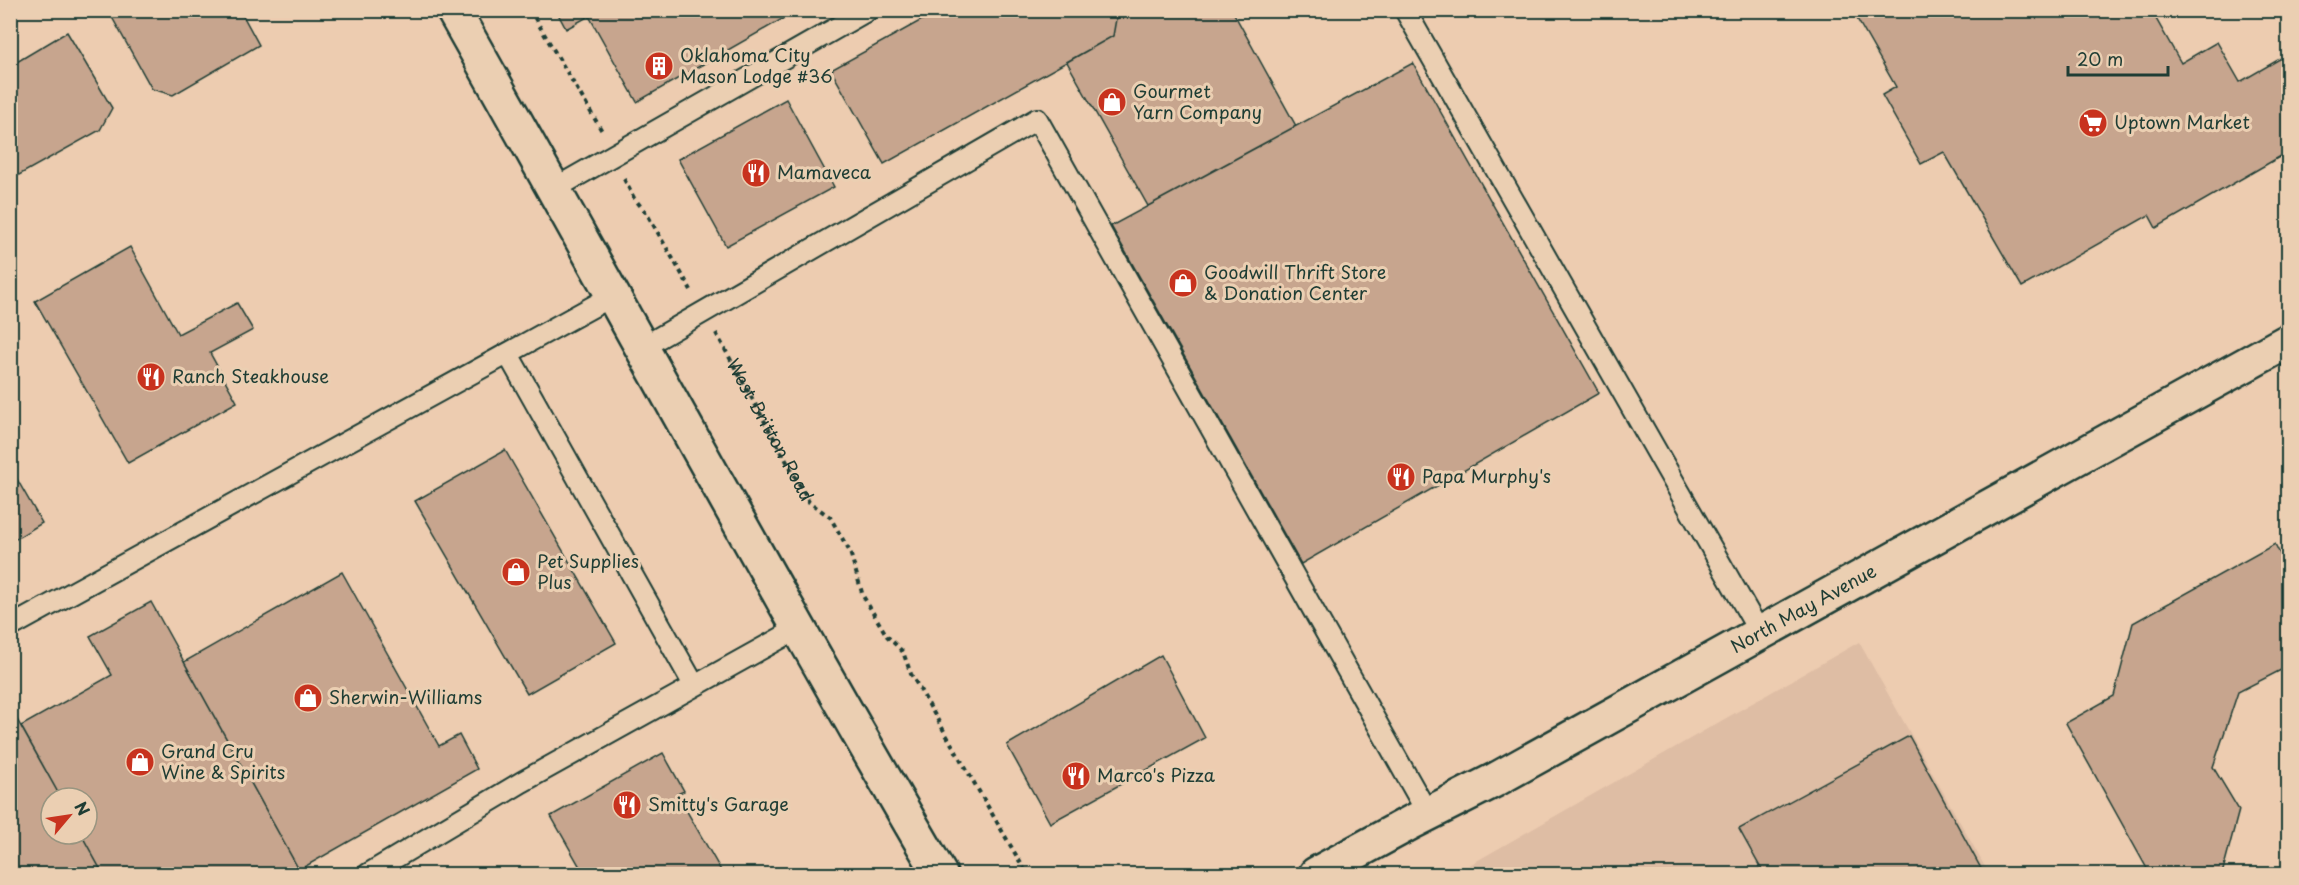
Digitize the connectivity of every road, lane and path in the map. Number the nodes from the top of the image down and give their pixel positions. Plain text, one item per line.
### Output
1 (453, 10) edge
2 (530, 10) edge
3 (868, 10) edge
4 (1405, 10) edge
5 (614, 156) junction
6 (554, 189) junction
7 (614, 295) junction
8 (704, 312) junction
9 (2289, 341) edge
10 (643, 347) junction
11 (508, 354) junction
12 (10, 627) edge
13 (797, 629) junction
14 (1760, 633) junction
15 (694, 685) junction
16 (1428, 814) junction
17 (368, 874) edge
18 (940, 874) edge
19 (1027, 874) edge
20 (1316, 874) edge

1 - 6 main road
2 - 5 path, West Britton Road
3 - 5 lane
4 - 14 lane
5 - 6 lane
5 - 8 path, West Britton Road
6 - 7 main road
7 - 10 main road
7 - 11 lane
8 - 10 lane
8 - 16 lane
8 - 19 path, West Britton Road
9 - 14 main road, North May Avenue
10 - 13 main road
11 - 12 lane
11 - 15 lane
13 - 15 lane
13 - 18 main road
14 - 16 main road, North May Avenue
15 - 17 lane
16 - 20 main road, North May Avenue

